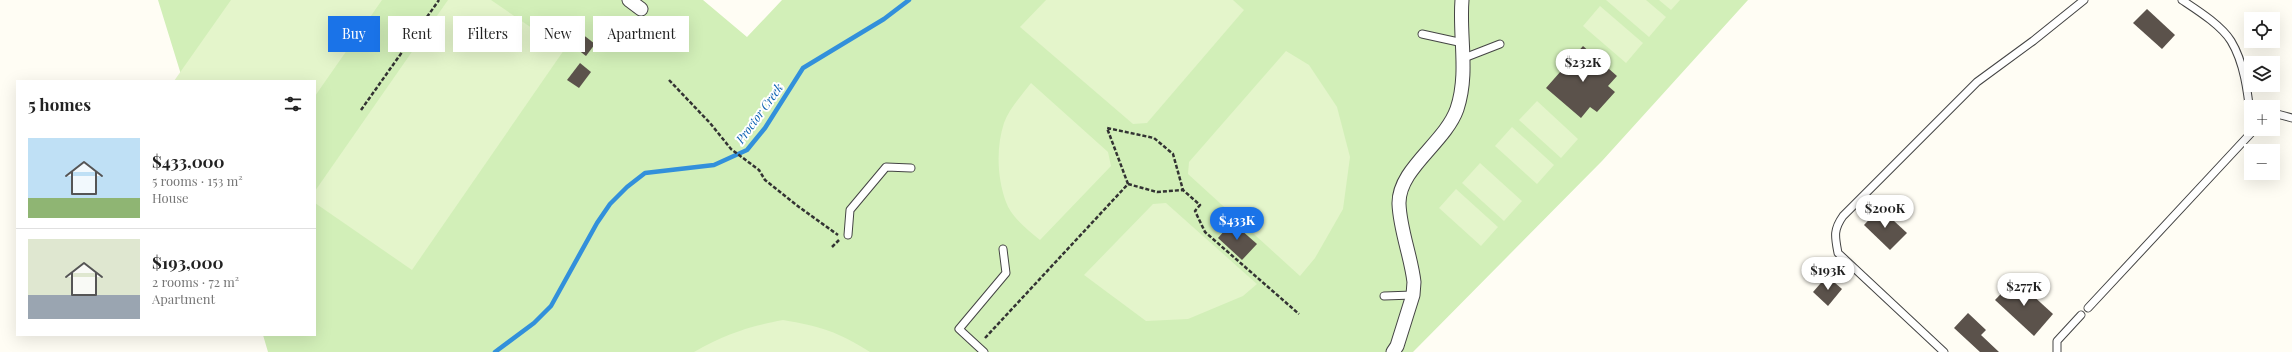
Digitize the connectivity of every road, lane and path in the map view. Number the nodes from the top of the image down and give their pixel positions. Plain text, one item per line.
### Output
1 (439, 0) edge
2 (629, 0) edge
3 (1462, 0) edge
4 (2084, 0) edge
5 (2182, 0) edge
6 (641, 9) dead end
7 (1422, 34) dead end
8 (1463, 44) junction
9 (1500, 44) dead end
10 (1464, 58) junction
11 (669, 80) dead end
12 (2248, 100) edge
13 (361, 110) dead end
14 (2280, 115) edge
15 (2292, 118) edge
16 (2247, 136) edge
17 (911, 168) dead end
18 (1128, 184) junction
19 (1183, 190) junction
20 (848, 235) dead end
21 (832, 247) dead end
22 (1003, 249) dead end
23 (1413, 295) junction
24 (1384, 296) dead end
25 (2088, 308) dead end
26 (1299, 314) dead end
27 (2081, 315) dead end
28 (978, 346) junction
29 (984, 352) edge
30 (1394, 352) edge
31 (1944, 352) edge
32 (2057, 352) edge

1 - 13 path
2 - 6 street
3 - 8 street
4 - 31 lane
5 - 12 lane
7 - 8 lane
8 - 10 street
9 - 10 lane
10 - 23 street
11 - 21 path
14 - 15 lane
16 - 25 lane
17 - 20 lane
18 - 19 path
18 - 19 path
18 - 28 path
19 - 26 path
22 - 28 lane
23 - 24 lane
23 - 30 street
27 - 32 lane
28 - 29 lane

